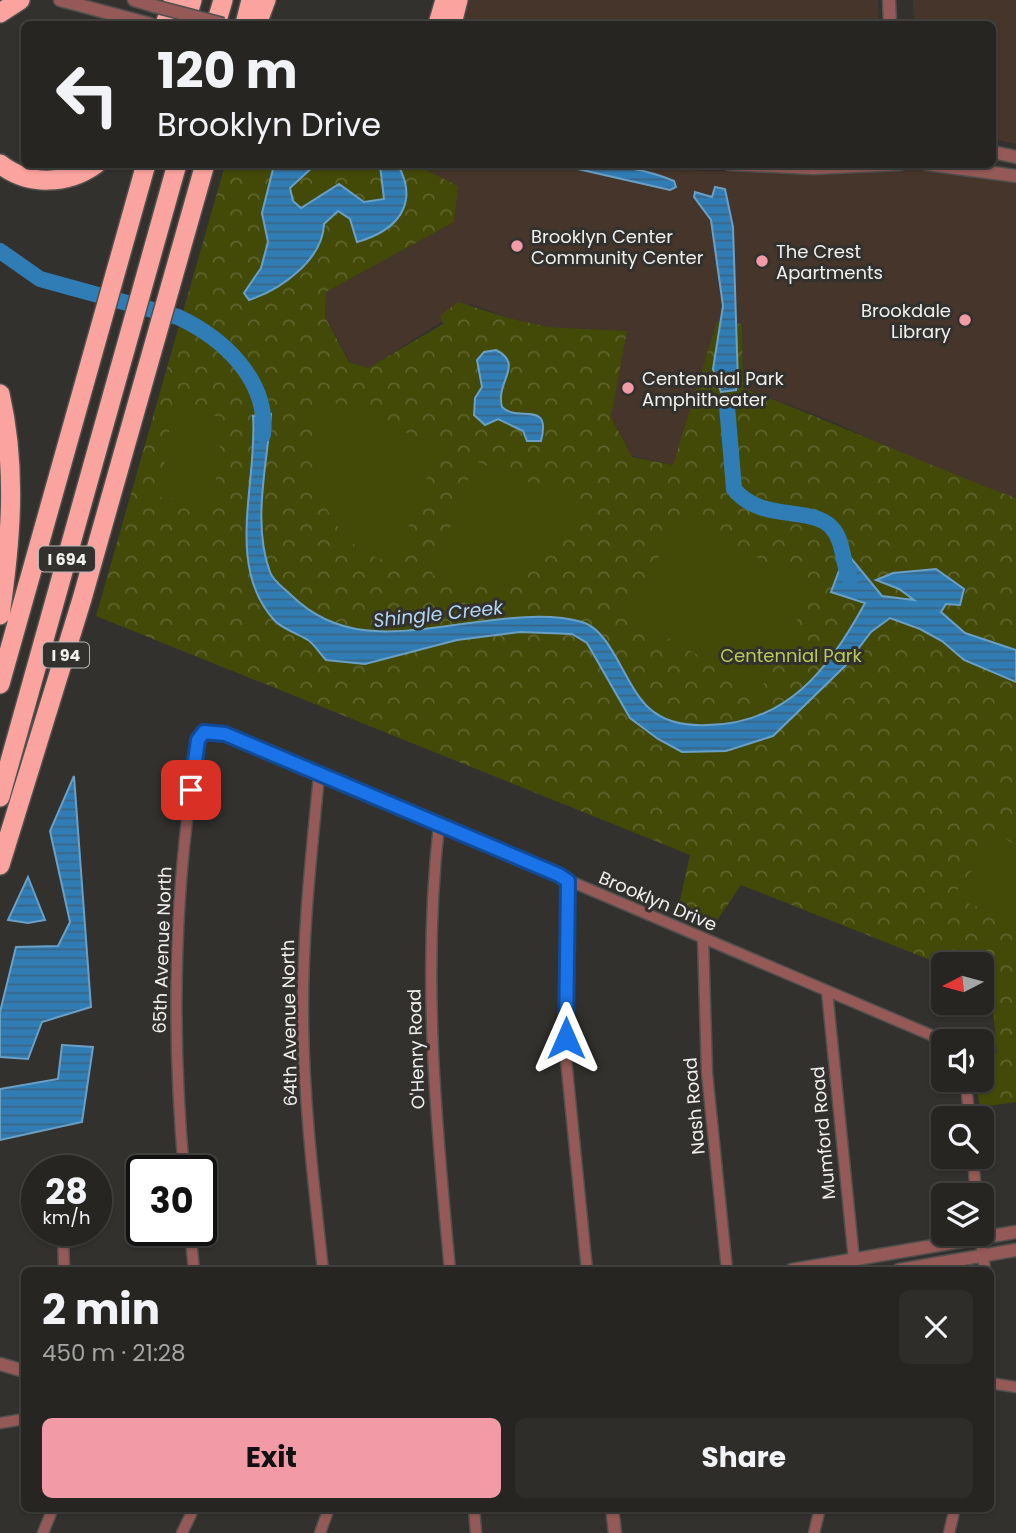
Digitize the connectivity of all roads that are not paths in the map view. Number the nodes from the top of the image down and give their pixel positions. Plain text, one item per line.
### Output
1 (20, 0) edge
2 (60, 0) edge
3 (135, 0) edge
4 (174, 0) edge
5 (192, 0) edge
6 (223, 0) edge
7 (251, 0) edge
8 (266, 0) edge
9 (889, 0) edge
10 (0, 13) edge
11 (139, 21) edge
12 (166, 21) edge
13 (186, 21) edge
14 (212, 21) edge
15 (217, 21) edge
16 (246, 21) edge
17 (258, 21) edge
18 (890, 21) edge
19 (996, 153) edge
20 (1016, 157) edge
21 (0, 164) edge
22 (89, 168) edge
23 (145, 168) edge
24 (176, 168) edge
25 (204, 168) edge
26 (957, 168) edge
27 (1016, 176) edge
28 (0, 394) edge
29 (0, 615) edge
30 (0, 684) edge
31 (204, 732) joint
32 (318, 776) junction
33 (0, 797) edge
34 (439, 825) junction
35 (0, 865) edge
36 (568, 881) junction
37 (703, 938) junction
38 (827, 991) junction
39 (931, 1035) edge
40 (183, 1155) edge
41 (1016, 1232) edge
42 (994, 1234) edge
43 (63, 1246) edge
44 (192, 1246) edge
45 (937, 1246) edge
46 (982, 1246) edge
47 (1016, 1251) edge
48 (983, 1256) junction
49 (854, 1265) edge
50 (64, 1267) edge
51 (194, 1267) edge
52 (323, 1267) edge
53 (450, 1267) edge
54 (587, 1267) edge
55 (727, 1267) edge
56 (829, 1267) edge
57 (917, 1267) edge
58 (985, 1267) edge
59 (0, 1364) edge
60 (21, 1370) edge
61 (994, 1384) edge
62 (1016, 1387) edge
63 (21, 1420) edge
64 (0, 1423) edge
65 (52, 1512) edge
66 (192, 1512) edge
67 (328, 1512) edge
68 (474, 1512) edge
69 (612, 1512) edge
70 (819, 1512) edge
71 (954, 1512) edge
72 (43, 1533) edge
73 (183, 1533) edge
74 (320, 1533) edge
75 (476, 1533) edge
76 (615, 1533) edge
77 (814, 1533) edge
78 (949, 1533) edge

1 - 10 highway
2 - 11 street
3 - 14 street, bridge
4 - 12 highway
5 - 13 highway
6 - 15 highway
7 - 16 highway
8 - 17 highway
9 - 18 street
19 - 20 street
21 - 22 highway
23 - 30 highway
24 - 33 highway, I 694
25 - 35 highway, I 94
26 - 27 street
28 - 29 highway
31 - 32 street, Brooklyn Drive
31 - 40 street, 65th Avenue North
32 - 34 street, Brooklyn Drive
32 - 52 street, 64th Avenue North
34 - 36 street, Brooklyn Drive
34 - 53 street, O'Henry Road
36 - 37 street, Brooklyn Drive
36 - 54 street
37 - 38 street, Brooklyn Drive
37 - 55 street, Nash Road
38 - 39 street, Brooklyn Drive
38 - 49 street, Mumford Road
41 - 42 street
43 - 50 street
44 - 51 street
45 - 49 street
46 - 48 street
47 - 48 street
48 - 57 street
48 - 58 street
49 - 56 street
59 - 60 street
61 - 62 street
63 - 64 street
65 - 72 street
66 - 73 street
67 - 74 street
68 - 75 street
69 - 76 street
70 - 77 street
71 - 78 street

